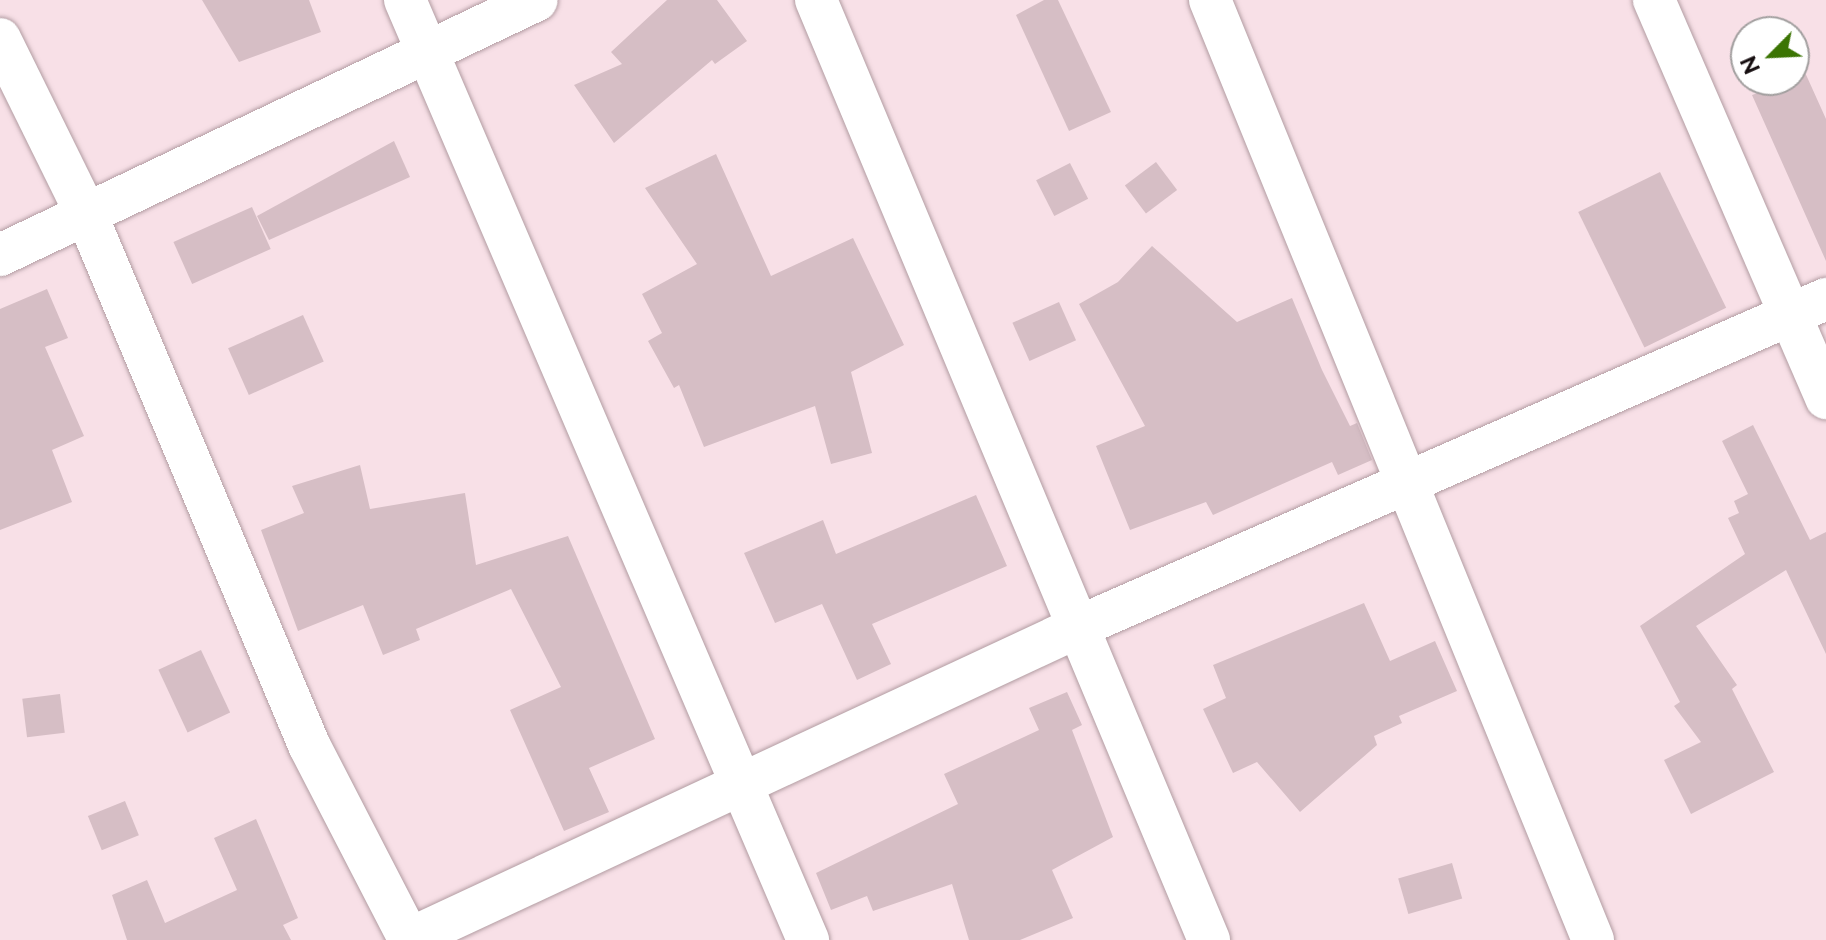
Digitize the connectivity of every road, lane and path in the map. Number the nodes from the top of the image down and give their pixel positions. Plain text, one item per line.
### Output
1 (405, 0) edge
2 (537, 0) edge
3 (816, 0) edge
4 (1210, 0) edge
5 (1654, 0) edge
6 (0, 39) edge
7 (427, 48) junction
8 (87, 216) junction
9 (0, 255) edge
10 (1810, 307) edge
11 (1826, 398) edge
12 (1409, 482) junction
13 (1078, 627) junction
14 (740, 785) junction
15 (408, 939) edge
16 (808, 940) edge
17 (1209, 940) edge
18 (1593, 940) edge

1 - 7 street
2 - 7 street
3 - 13 street
4 - 12 street
5 - 10 street
6 - 8 street
7 - 8 street
7 - 14 street
8 - 9 street
8 - 15 street
10 - 11 street
10 - 12 street
12 - 13 street
12 - 18 street
13 - 14 street
13 - 17 street
14 - 15 street
14 - 16 street

